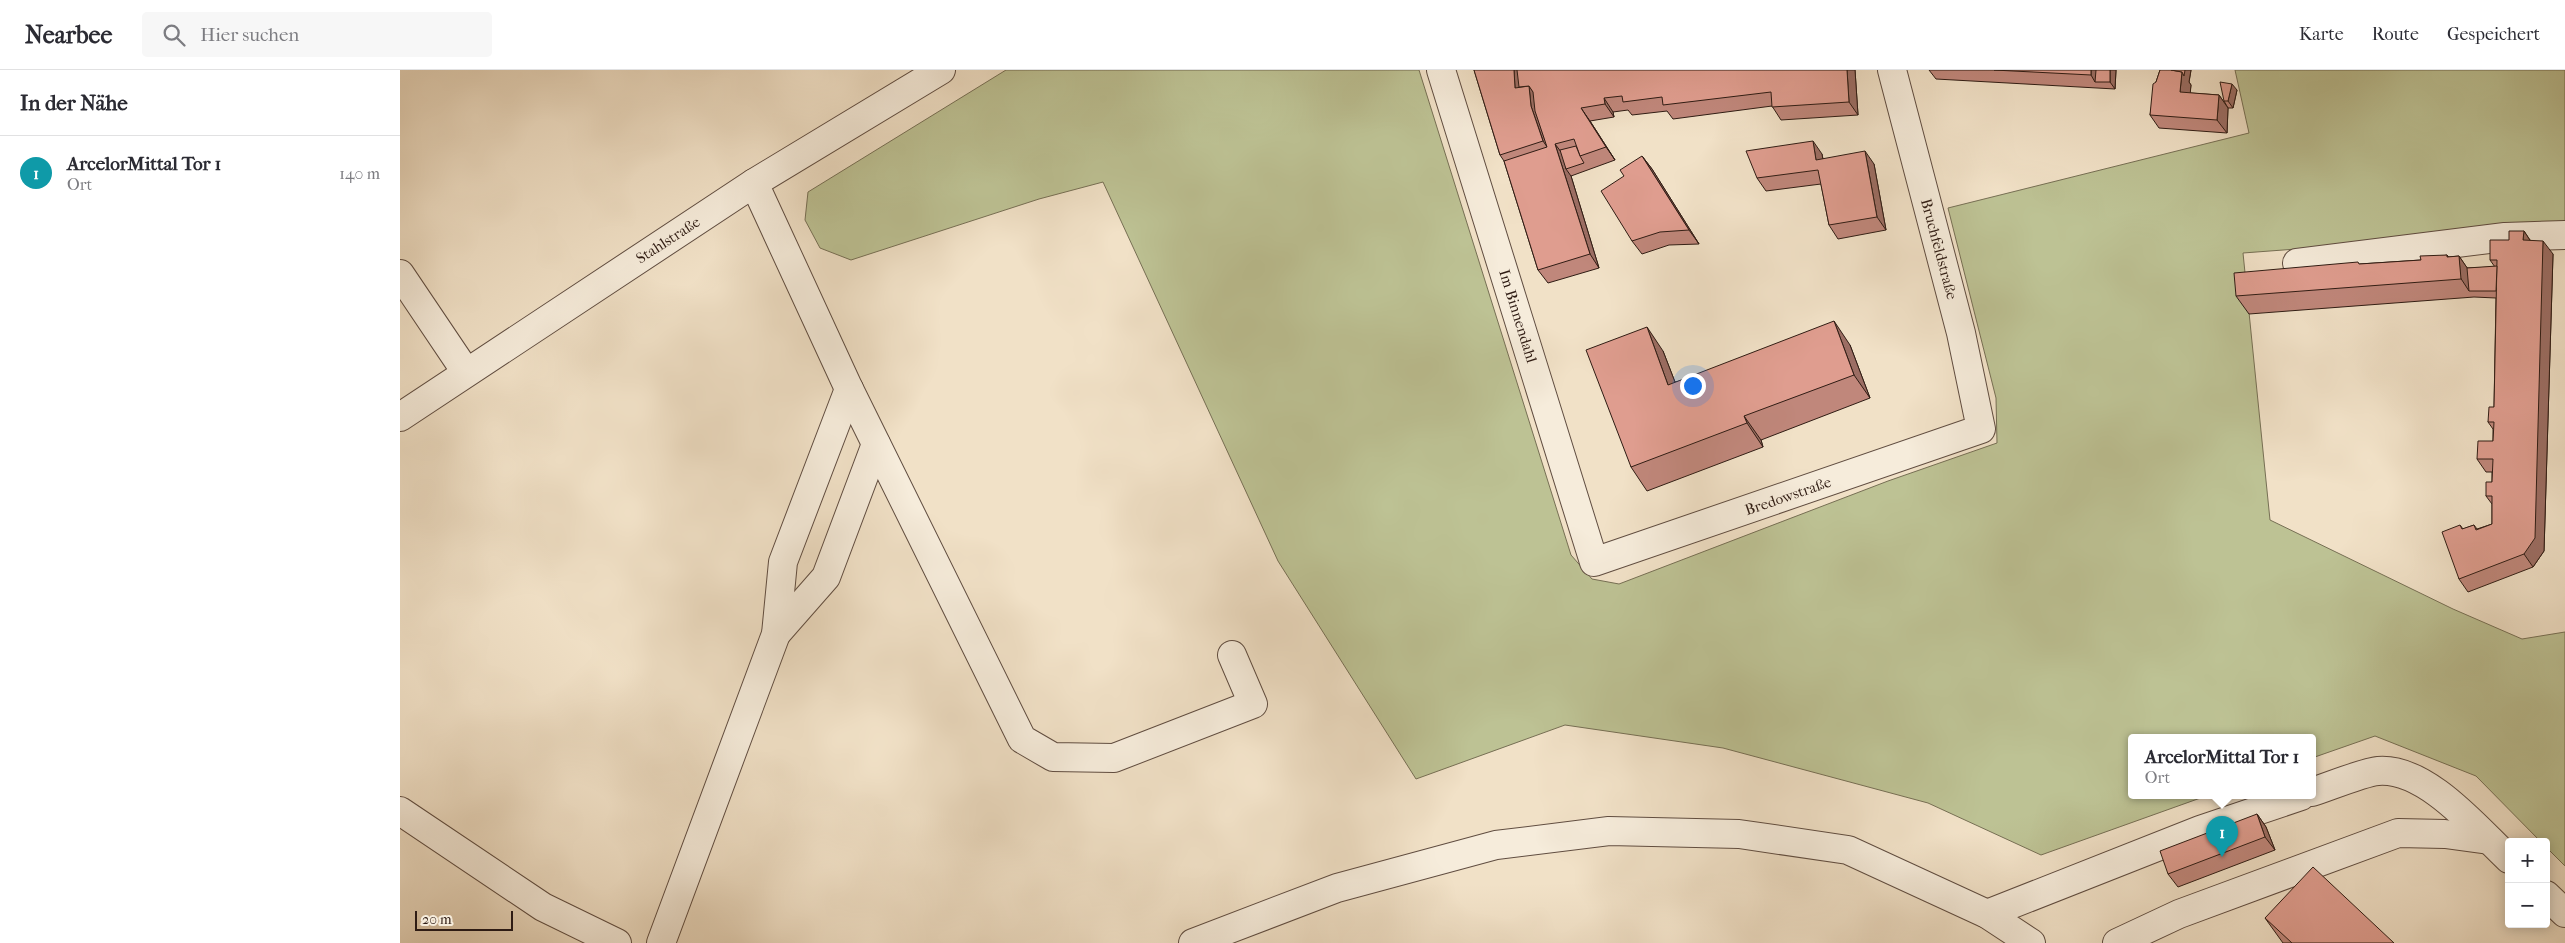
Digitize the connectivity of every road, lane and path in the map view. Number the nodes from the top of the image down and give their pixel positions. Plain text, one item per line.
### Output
1 (941, 70) edge
2 (1441, 70) edge
3 (1892, 70) edge
4 (754, 183) junction
5 (2565, 235) edge
6 (2297, 263) dead end
7 (400, 274) edge
8 (466, 372) junction
9 (849, 389) junction
10 (400, 417) edge
11 (1981, 429) joint
12 (876, 444) junction
13 (1594, 562) joint
14 (776, 634) junction
15 (1232, 655) dead end
16 (2316, 791) edge
17 (2292, 799) edge
18 (400, 811) edge
19 (2489, 840) junction
20 (2505, 855) edge
21 (2550, 899) edge
22 (2565, 913) edge
23 (1987, 914) junction
24 (616, 943) edge
25 (661, 943) edge
26 (1193, 943) edge
27 (2031, 943) edge
28 (2117, 943) edge

1 - 4 street, Stahlstraße
2 - 13 street, Im Binnendahl
3 - 11 street, Bruchfeldstraße
4 - 8 street, Stahlstraße
4 - 9 street
5 - 6 street
7 - 8 street
8 - 10 street, Stahlstraße
9 - 12 street
9 - 14 street
11 - 13 street, Bredowstraße
12 - 14 street
12 - 15 street
14 - 25 street
16 - 19 street
17 - 23 street
18 - 24 street
19 - 20 street
19 - 28 street
21 - 22 street
23 - 26 street
23 - 27 street

